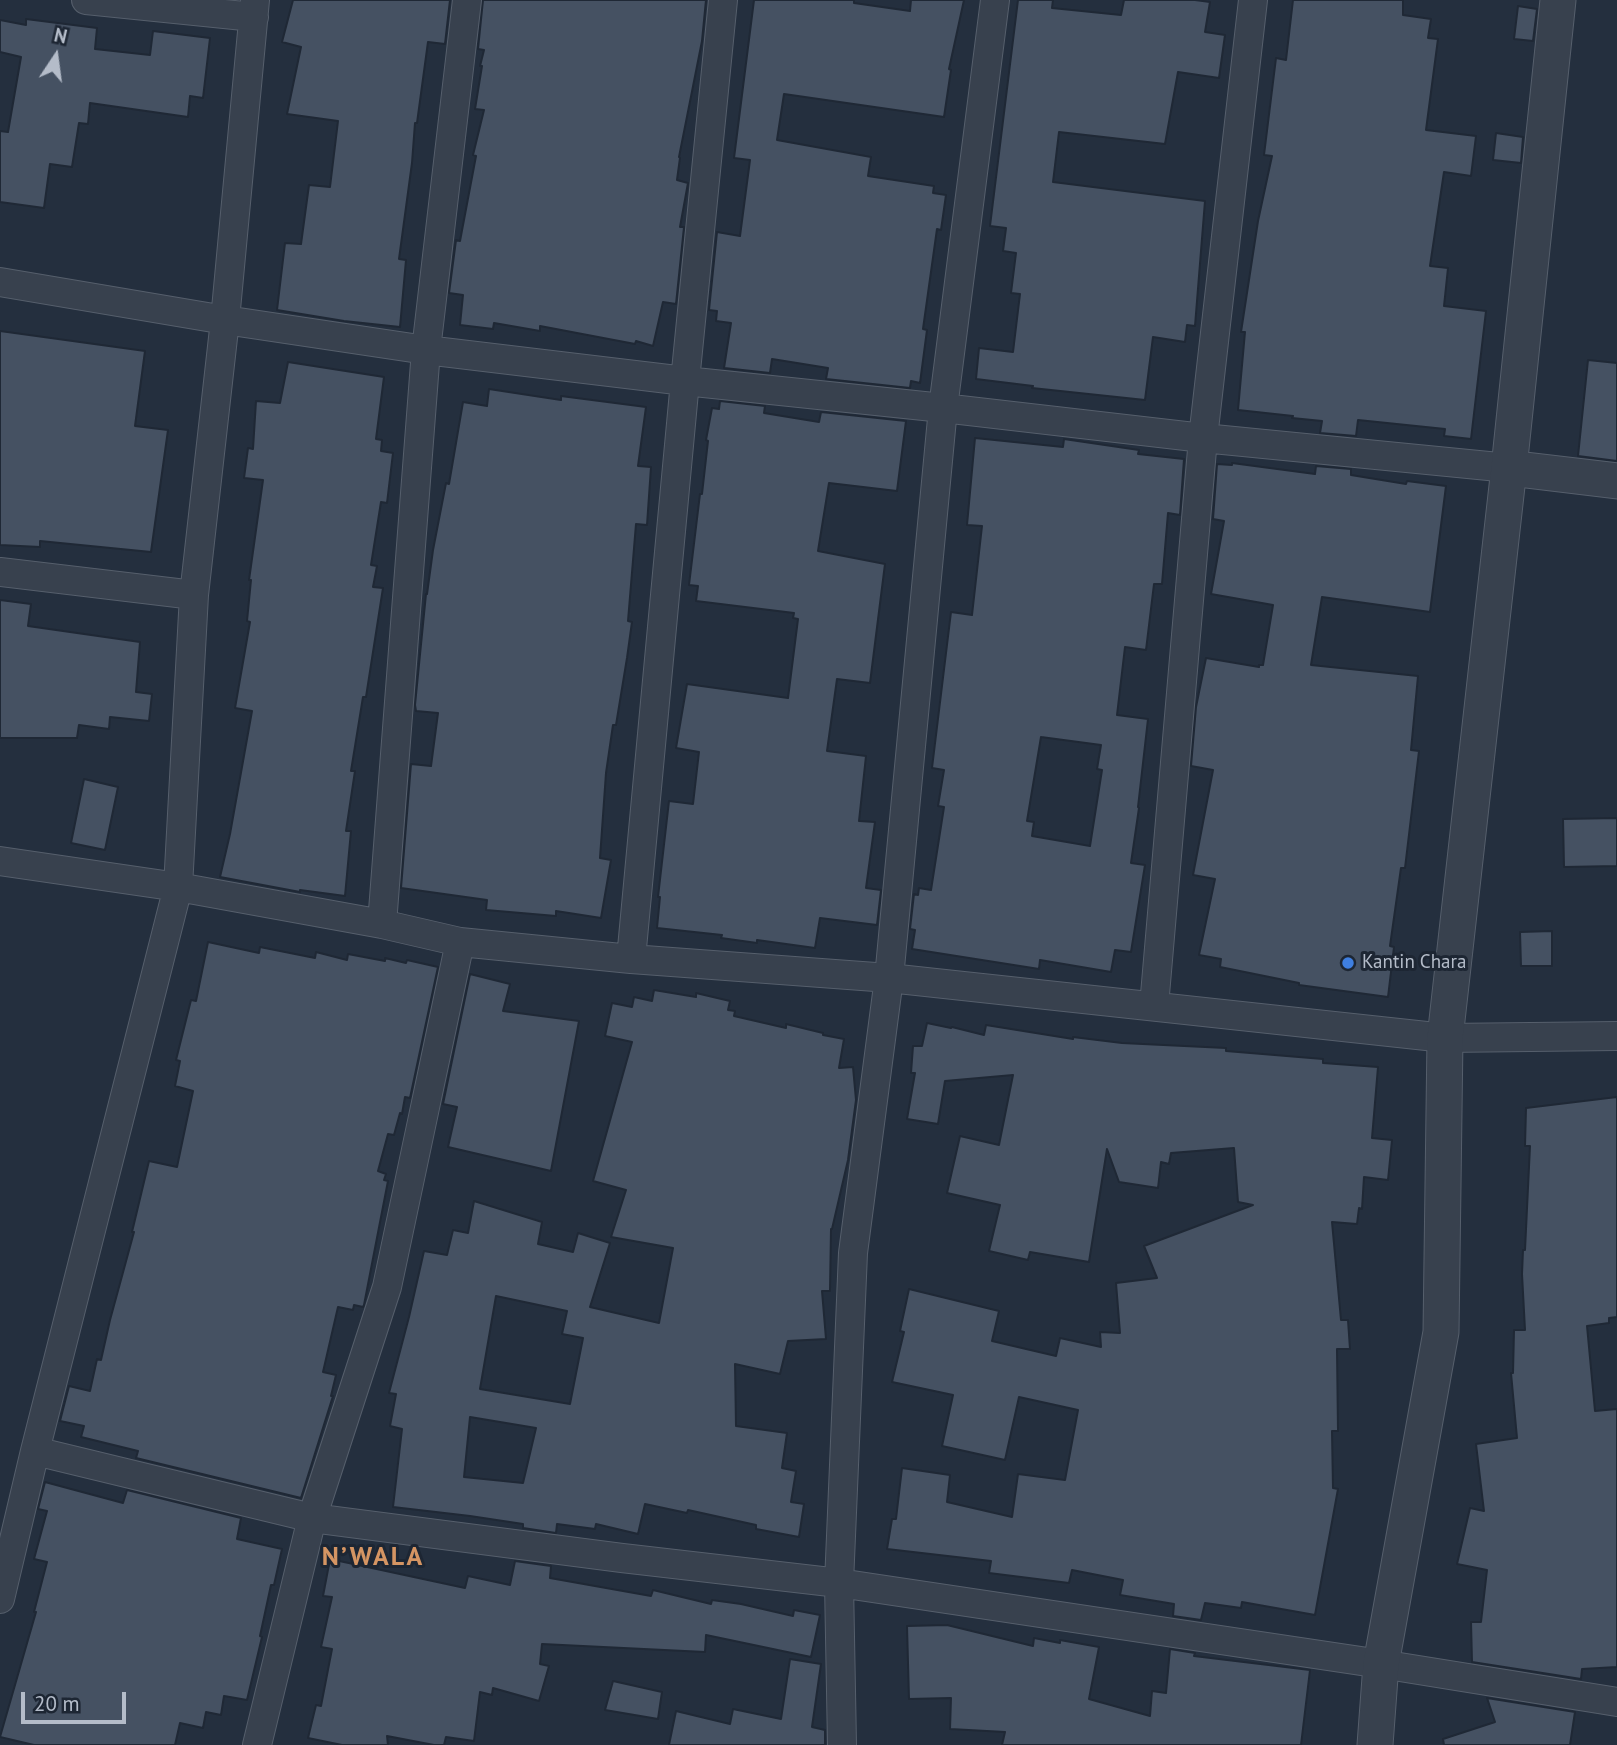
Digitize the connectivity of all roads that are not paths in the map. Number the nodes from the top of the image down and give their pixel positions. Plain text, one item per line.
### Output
1 (86, 0) edge
2 (467, 0) edge
3 (723, 0) edge
4 (995, 0) edge
5 (1253, 0) edge
6 (1558, 0) edge
7 (255, 8) edge
8 (0, 282) edge
9 (225, 320) junction
10 (426, 349) junction
11 (685, 381) junction
12 (943, 408) junction
13 (1203, 438) junction
14 (1509, 468) junction
15 (1617, 481) edge
16 (0, 572) edge
17 (194, 595) junction
18 (0, 861) edge
19 (178, 887) junction
20 (382, 924) junction
21 (460, 942) junction
22 (631, 959) junction
23 (889, 978) junction
24 (1154, 1006) junction
25 (1617, 1036) edge
26 (1445, 1038) junction
27 (35, 1451) junction
28 (312, 1518) junction
29 (839, 1583) junction
30 (0, 1599) edge
31 (1381, 1664) junction
32 (1617, 1702) edge
33 (257, 1745) edge
34 (842, 1745) edge
35 (1376, 1745) edge

1 - 7 street
2 - 10 street
3 - 11 street
4 - 12 street
5 - 13 street
6 - 14 street
7 - 9 street
8 - 9 street
9 - 10 street
9 - 17 street
10 - 11 street
10 - 20 street
11 - 12 street
11 - 22 street
12 - 13 street
12 - 23 street
13 - 14 street
13 - 24 street
14 - 15 street
14 - 26 street
16 - 17 street
17 - 19 street
18 - 19 street
19 - 20 street
19 - 27 street
20 - 21 street
21 - 22 street
21 - 28 street
22 - 23 street
23 - 24 street
23 - 29 street
24 - 26 street
25 - 26 street
26 - 31 street
27 - 28 street
27 - 30 street
28 - 29 street
28 - 33 street
29 - 31 street
29 - 34 street
31 - 32 street
31 - 35 street

